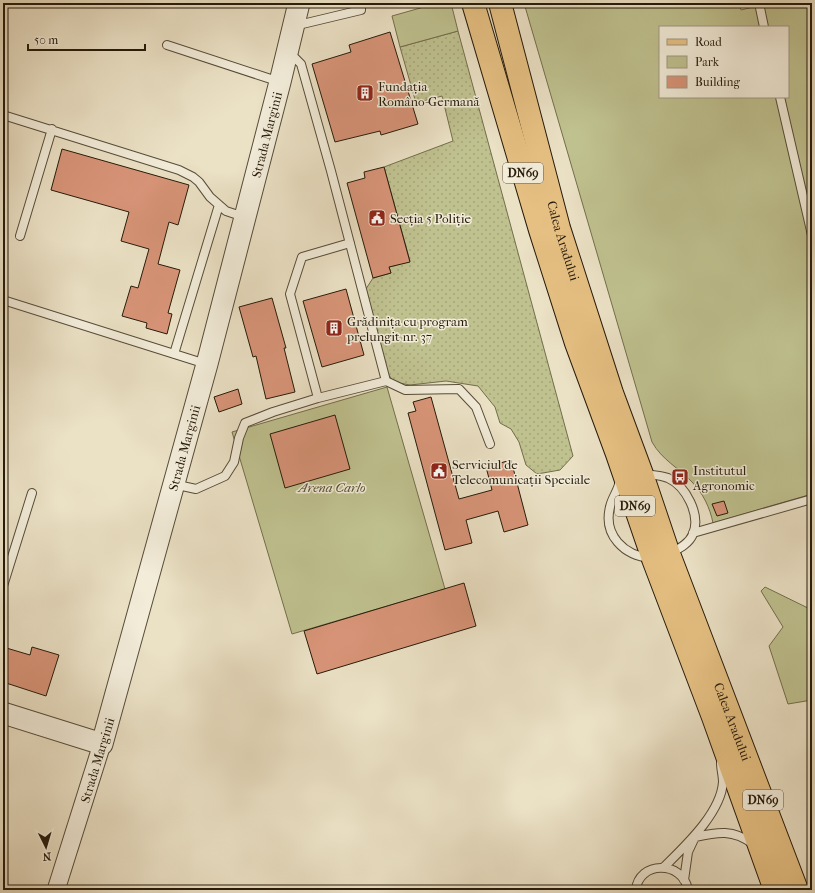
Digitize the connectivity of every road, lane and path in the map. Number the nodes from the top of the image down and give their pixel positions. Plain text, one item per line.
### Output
1 (299, 3) edge
2 (361, 3) edge
3 (473, 3) edge
4 (500, 3) edge
5 (759, 3) edge
6 (764, 26) edge
7 (293, 27) junction
8 (167, 45) dead end
9 (286, 55) junction
10 (280, 82) junction
11 (780, 98) edge
12 (3, 115) edge
13 (52, 129) junction
14 (219, 205) junction
15 (245, 218) junction
16 (812, 235) edge
17 (20, 236) dead end
18 (350, 243) junction
19 (3, 300) edge
20 (174, 354) junction
21 (207, 364) junction
22 (386, 381) junction
23 (318, 398) junction
24 (490, 444) dead end
25 (617, 454) junction
26 (642, 474) junction
27 (173, 484) junction
28 (32, 493) dead end
29 (812, 499) edge
30 (694, 533) junction
31 (661, 556) junction
32 (3, 586) edge
33 (3, 713) edge
34 (713, 717) junction
35 (102, 744) junction
36 (695, 837) junction
37 (765, 859) junction
38 (664, 867) junction
39 (684, 880) junction
40 (56, 890) edge
41 (636, 890) edge
42 (688, 890) edge
43 (775, 890) edge
44 (797, 890) edge

1 - 7 street, Strada Marginii
2 - 7 lane
3 - 25 main road, Calea Aradului / DN69
4 - 26 main road, Calea Aradului / DN69
5 - 6 lane
7 - 9 street, Strada Marginii
8 - 10 lane
9 - 10 street, Strada Marginii
9 - 18 lane
10 - 15 street, Strada Marginii
11 - 16 lane
12 - 13 lane
13 - 14 lane
13 - 17 lane
14 - 15 lane
14 - 20 lane
15 - 21 street, Strada Marginii
18 - 22 lane
18 - 23 lane
19 - 20 lane
20 - 21 lane
21 - 27 street, Strada Marginii
22 - 23 lane
22 - 24 lane
23 - 27 lane
25 - 31 main road, Calea Aradului / DN69
25 - 31 lane, Calea Aradului
26 - 30 lane
26 - 31 main road, Calea Aradului / DN69
27 - 35 street, Strada Marginii
28 - 32 lane
29 - 30 lane
30 - 31 lane
31 - 34 main road, Calea Aradului / DN69
31 - 44 main road, Calea Aradului / DN69
33 - 35 street
34 - 36 lane
34 - 37 main road, Calea Aradului / DN69
35 - 40 street, Strada Marginii
36 - 37 lane
36 - 38 lane
36 - 39 lane
37 - 43 main road, Calea Aradului / DN69
38 - 39 lane
38 - 41 lane
39 - 42 lane

